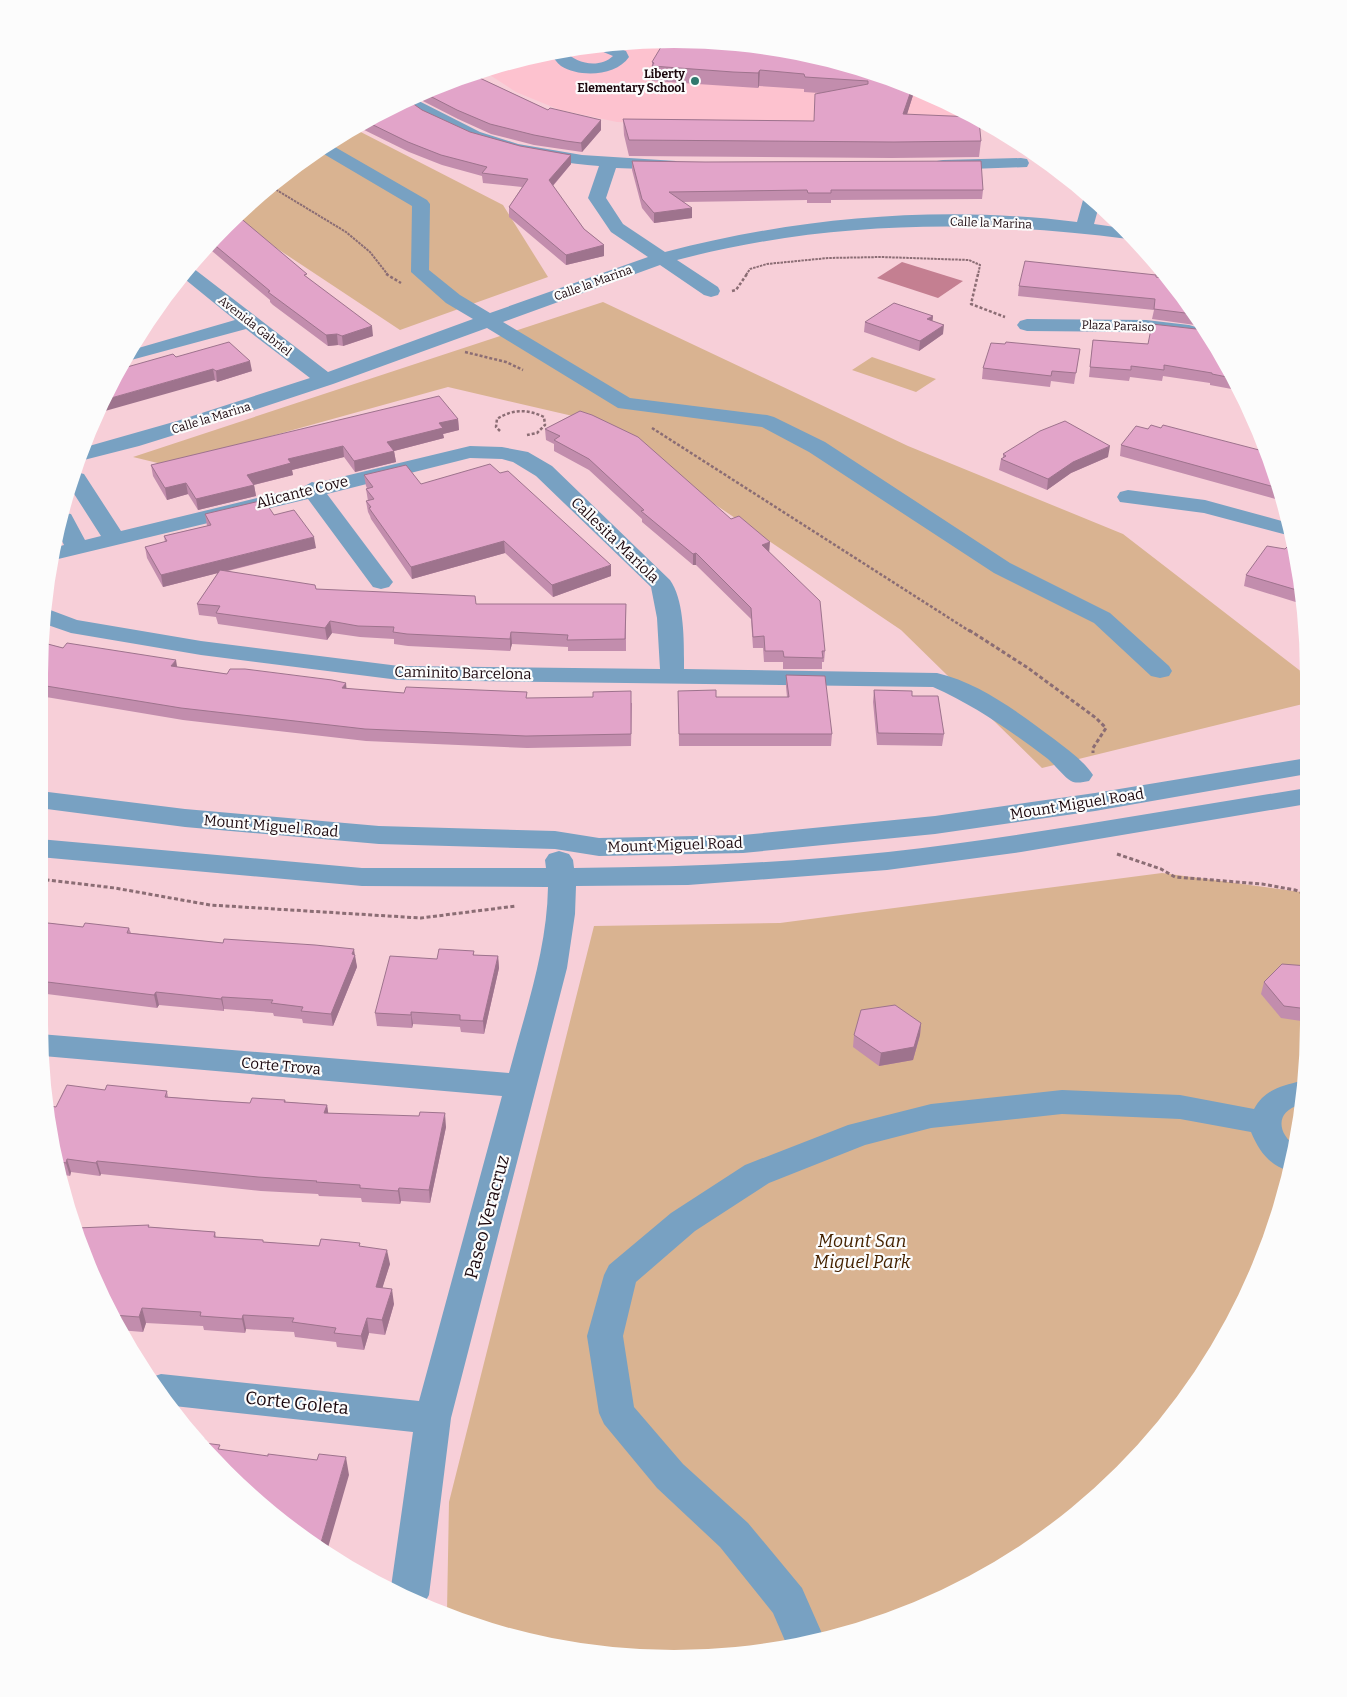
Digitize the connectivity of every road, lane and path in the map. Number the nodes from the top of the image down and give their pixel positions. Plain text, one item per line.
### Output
1 (616, 51) edge
2 (563, 58) edge
3 (413, 104) edge
4 (330, 151) edge
5 (609, 163) junction
6 (1021, 163) dead end
7 (686, 165) edge
8 (923, 165) edge
9 (277, 190) edge
10 (1090, 207) edge
11 (1084, 228) junction
12 (1117, 233) edge
13 (663, 258) junction
14 (192, 275) edge
15 (408, 288) dead end
16 (711, 291) joint
17 (489, 321) junction
18 (249, 322) junction
19 (1027, 325) joint
20 (469, 328) junction
21 (1199, 334) edge
22 (134, 355) edge
23 (524, 370) dead end
24 (326, 380) junction
25 (651, 428) dead end
26 (511, 449) junction
27 (88, 453) edge
28 (78, 482) edge
29 (312, 490) junction
30 (1128, 496) dead end
31 (92, 505) junction
32 (69, 511) edge
33 (66, 525) edge
34 (1282, 528) edge
35 (114, 538) junction
36 (78, 548) junction
37 (60, 553) edge
38 (381, 582) dead end
39 (50, 618) edge
40 (1160, 671) dead end
41 (672, 676) junction
42 (1300, 767) edge
43 (1080, 775) joint
44 (1300, 797) edge
45 (47, 801) edge
46 (555, 840) junction
47 (47, 849) edge
48 (1117, 854) dead end
49 (563, 878) junction
50 (47, 880) edge
51 (1300, 891) edge
52 (516, 906) dead end
53 (48, 1046) edge
54 (521, 1086) junction
55 (1295, 1094) edge
56 (1265, 1123) junction
57 (1285, 1155) edge
58 (166, 1390) edge
59 (434, 1418) junction
60 (410, 1591) edge
61 (803, 1636) edge

1 - 2 street
3 - 5 street
4 - 17 street
5 - 7 street
5 - 13 street
6 - 8 street
9 - 15 path
10 - 11 street
11 - 12 street, Calle la Marina
11 - 13 street, Calle la Marina
13 - 16 street
13 - 17 street, Calle la Marina
14 - 18 street, Avenida Gabriel
16 - 19 path
17 - 20 street, Calle la Marina
17 - 40 street
18 - 22 street
18 - 24 street, Avenida Gabriel
19 - 21 street, Plaza Paraiso
20 - 23 path
20 - 24 street, Calle la Marina
24 - 27 street, Calle la Marina
25 - 43 path
26 - 26 path
26 - 29 street, Alicante Cove
26 - 41 street, Callesita Mariola
28 - 31 street
29 - 35 street, Alicante Cove
29 - 38 street
30 - 34 street
31 - 32 street
31 - 35 street
33 - 36 street
35 - 36 street, Alicante Cove
36 - 37 street, Alicante Cove
39 - 41 street, Caminito Barcelona
41 - 43 street, Caminito Barcelona
42 - 46 street, Mount Miguel Road
44 - 49 street, Mount Miguel Road
45 - 46 street, Mount Miguel Road
46 - 49 street, Paseo Veracruz
47 - 49 street, Mount Miguel Road
48 - 51 path
49 - 54 street, Paseo Veracruz
50 - 52 path
53 - 54 street, Corte Trova
54 - 59 street, Paseo Veracruz
55 - 56 street
56 - 57 street
56 - 61 street
58 - 59 street, Corte Goleta
59 - 60 street, Paseo Veracruz

